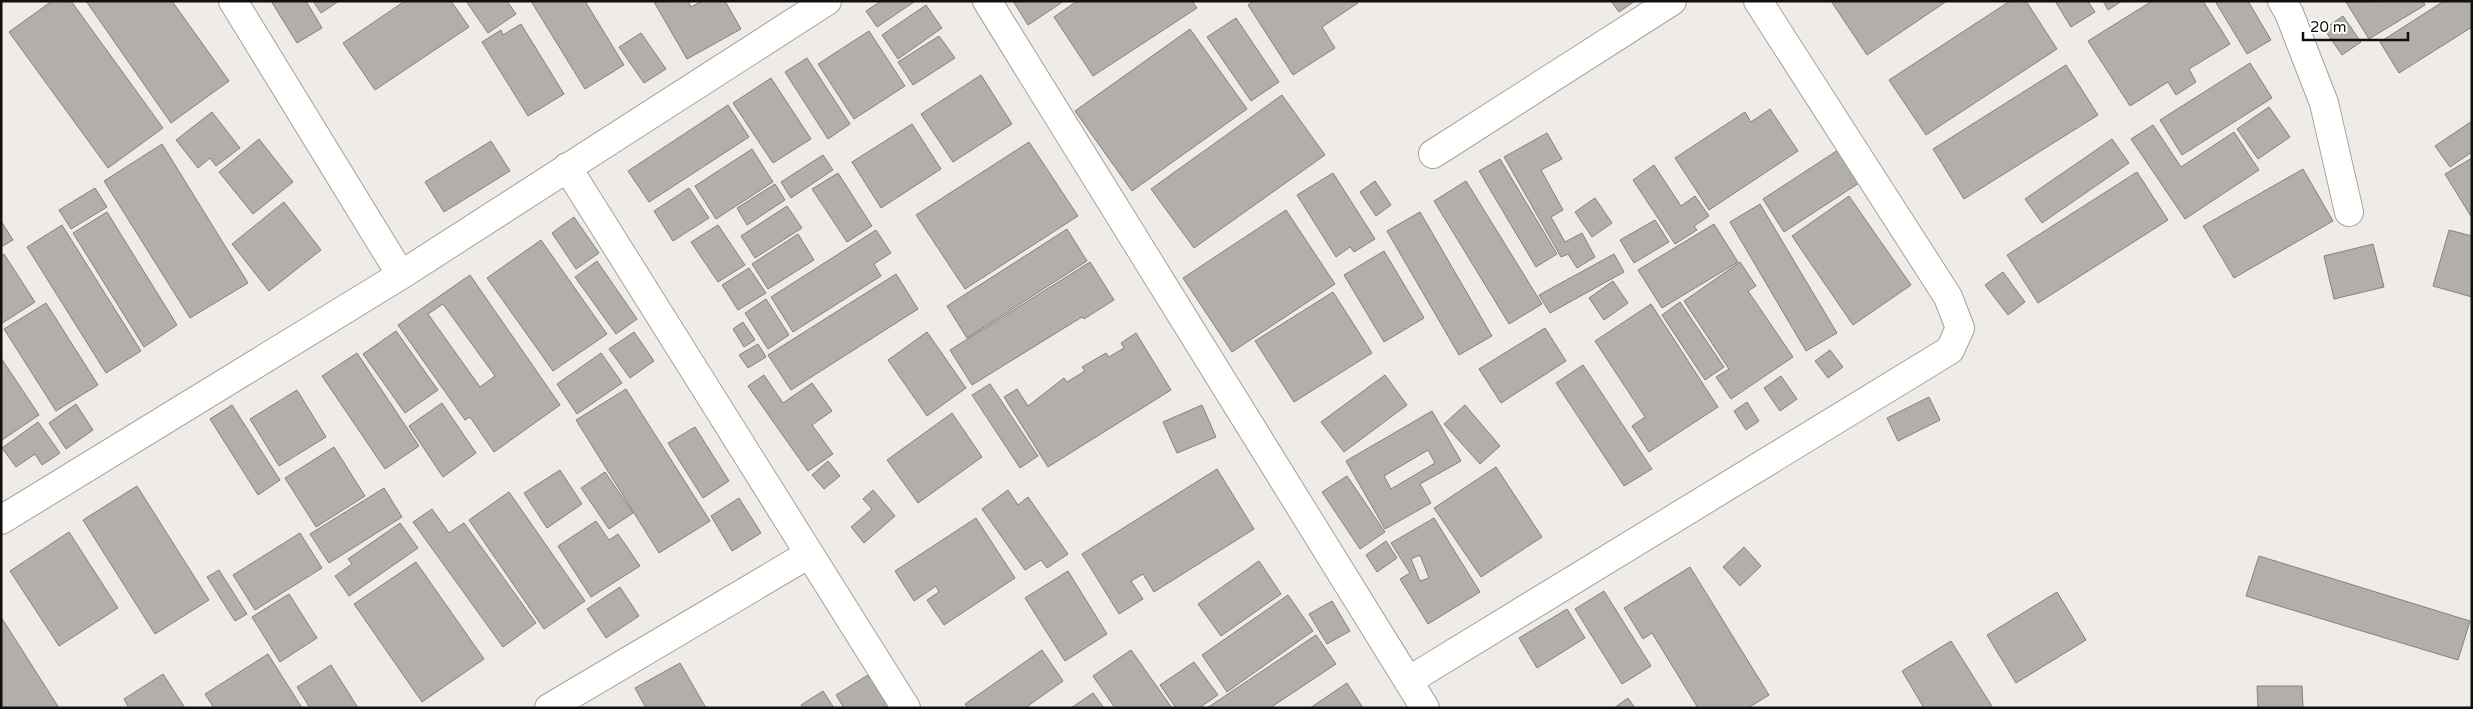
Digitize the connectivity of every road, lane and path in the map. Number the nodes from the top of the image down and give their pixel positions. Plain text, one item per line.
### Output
1 (233, 1) edge
2 (827, 1) edge
3 (987, 1) edge
4 (1672, 1) edge
5 (1758, 1) edge
6 (2282, 1) edge
7 (1434, 154) dead end
8 (567, 167) junction
9 (2348, 212) dead end
10 (401, 275) junction
11 (1, 520) edge
12 (809, 554) junction
13 (1408, 681) junction
14 (549, 708) edge
15 (906, 708) edge
16 (1425, 708) edge

1 - 10 street
2 - 8 street
3 - 13 street
4 - 7 street
5 - 13 street
6 - 9 street
8 - 10 street
8 - 12 street
10 - 11 street
12 - 14 street
12 - 15 street
13 - 16 street

